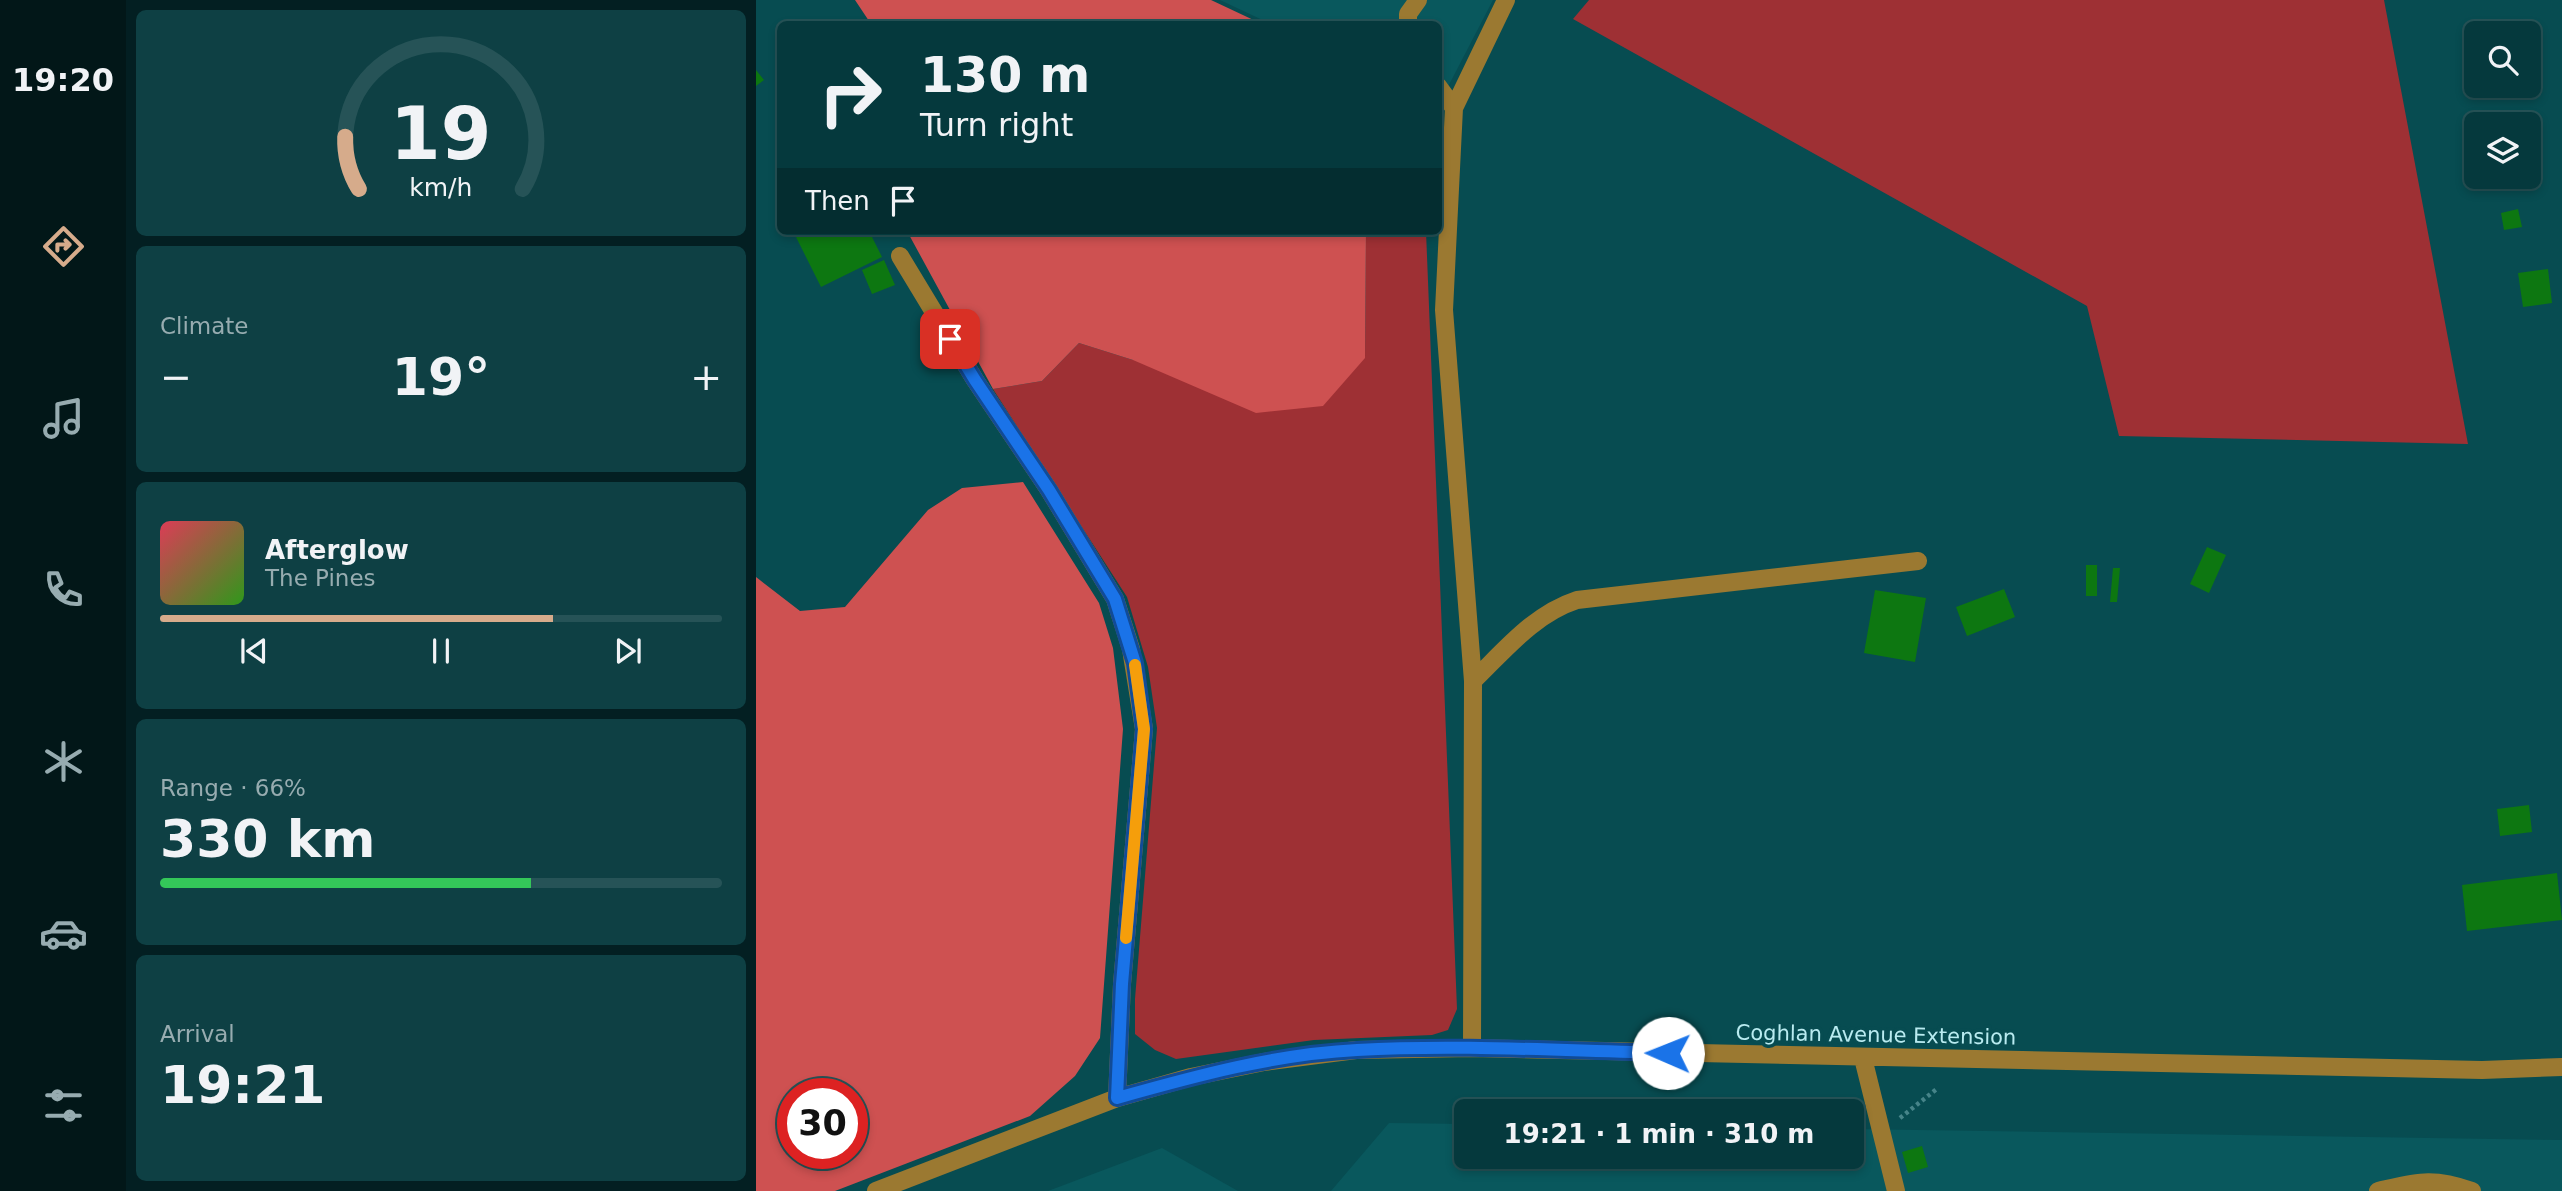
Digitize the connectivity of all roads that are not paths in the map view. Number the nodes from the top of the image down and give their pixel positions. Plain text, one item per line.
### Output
1 (1418, 0) edge
2 (1502, 1) edge
3 (1408, 21) edge
4 (1442, 92) edge
5 (1454, 108) junction
6 (900, 256) dead end
7 (1918, 561) dead end
8 (1473, 681) junction
9 (1472, 1048) junction
10 (1863, 1058) junction
11 (2562, 1067) edge
12 (1117, 1098) junction
13 (876, 1191) edge
14 (1896, 1191) edge
15 (2378, 1191) edge
16 (2472, 1191) edge

1 - 3 street
2 - 5 street
4 - 5 street
5 - 8 street
6 - 12 street
7 - 8 street
8 - 9 street
9 - 10 street, Coghlan Avenue Extension
9 - 12 street, Coghlan Avenue Extension
10 - 11 street, Coghlan Avenue Extension
10 - 14 street
12 - 13 street, Coghlan Avenue Extension
15 - 16 street

